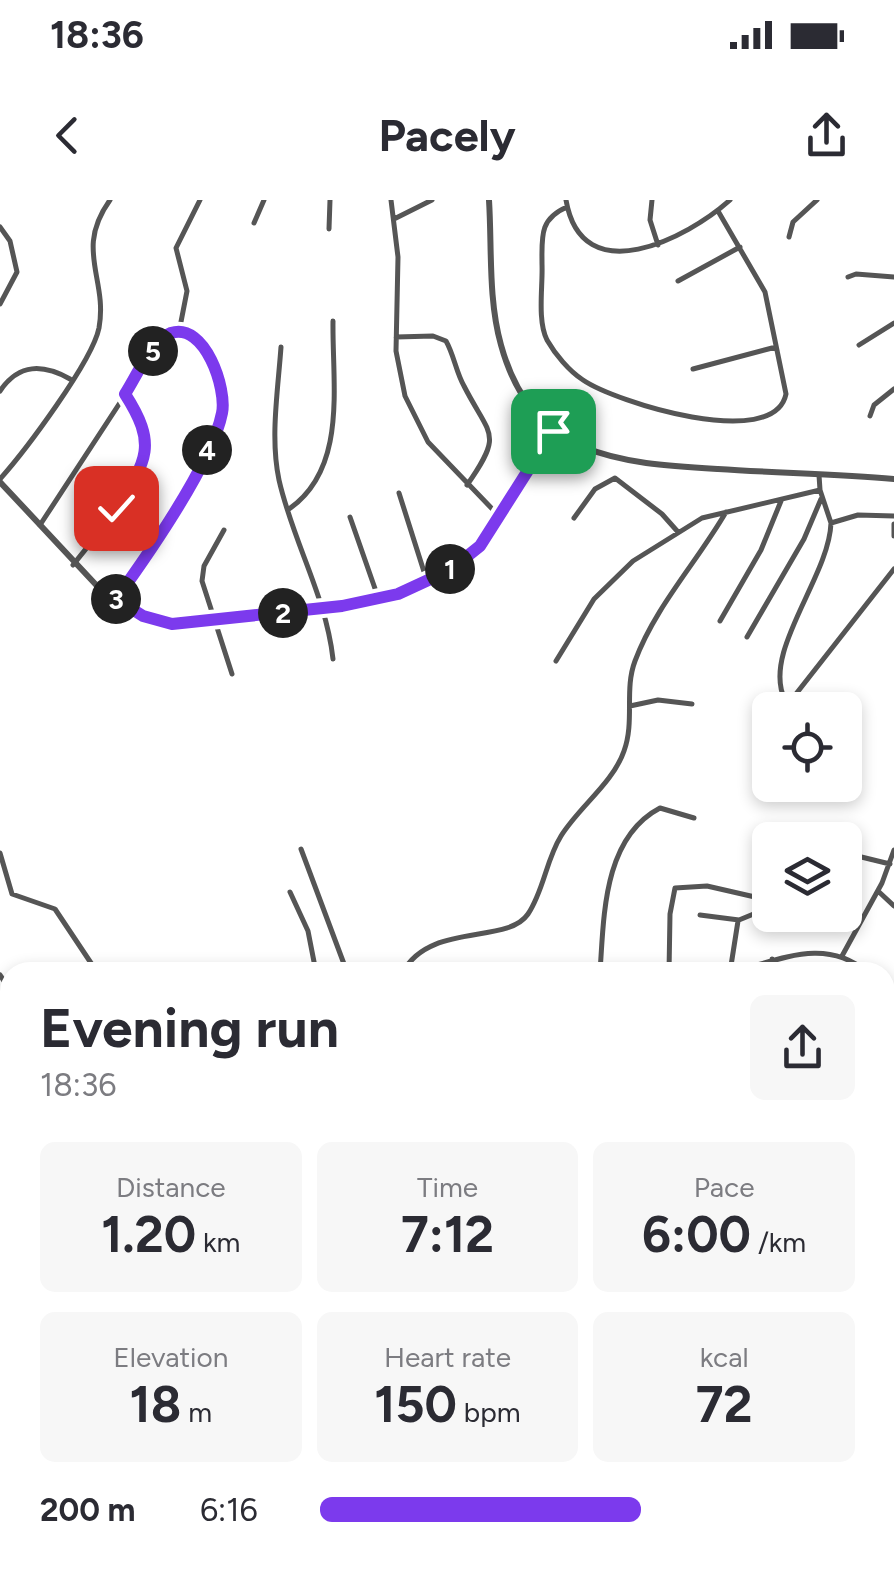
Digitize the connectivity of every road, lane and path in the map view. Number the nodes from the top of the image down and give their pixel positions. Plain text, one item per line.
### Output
1 (110, 200) edge
2 (200, 200) edge
3 (264, 200) edge
4 (330, 200) edge
5 (391, 200) edge
6 (432, 200) edge
7 (490, 200) edge
8 (652, 200) edge
9 (730, 200) edge
10 (818, 200) edge
11 (566, 204) edge
12 (718, 212) junction
13 (394, 219) junction
14 (254, 223) dead end
15 (0, 227) edge
16 (330, 229) dead end
17 (789, 236) dead end
18 (658, 245) junction
19 (740, 247) junction
20 (894, 277) edge
21 (848, 278) dead end
22 (678, 281) dead end
23 (0, 304) edge
24 (332, 321) dead end
25 (894, 323) edge
26 (179, 332) junction
27 (396, 337) junction
28 (859, 345) dead end
29 (776, 347) junction
30 (281, 348) dead end
31 (693, 369) dead end
32 (70, 379) junction
33 (894, 389) edge
34 (0, 391) edge
35 (125, 394) junction
36 (870, 416) dead end
37 (553, 431) junction
38 (819, 475) junction
39 (894, 478) edge
40 (0, 480) edge
41 (467, 484) junction
42 (820, 490) junction
43 (399, 492) dead end
44 (821, 499) junction
45 (781, 501) junction
46 (290, 508) junction
47 (726, 512) junction
48 (499, 516) junction
49 (894, 516) edge
50 (350, 517) dead end
51 (574, 518) dead end
52 (831, 523) junction
53 (894, 524) edge
54 (40, 526) junction
55 (224, 530) dead end
56 (678, 532) junction
57 (894, 536) edge
58 (73, 564) junction
59 (894, 569) edge
60 (427, 581) junction
61 (116, 599) junction
62 (378, 600) junction
63 (324, 608) junction
64 (212, 620) junction
65 (720, 621) dead end
66 (747, 637) dead end
67 (333, 659) dead end
68 (556, 661) dead end
69 (232, 674) dead end
70 (781, 692) edge
71 (794, 692) edge
72 (692, 704) dead end
73 (630, 706) junction
74 (694, 818) dead end
75 (302, 849) dead end
76 (894, 850) edge
77 (0, 853) edge
78 (862, 857) edge
79 (890, 864) junction
80 (878, 891) junction
81 (290, 892) dead end
82 (894, 906) edge
83 (700, 915) dead end
84 (738, 920) junction
85 (842, 956) junction
86 (772, 959) junction
87 (90, 962) edge
88 (314, 962) edge
89 (343, 962) edge
90 (412, 962) edge
91 (601, 962) edge
92 (669, 962) edge
93 (732, 962) edge
94 (763, 962) edge
95 (772, 962) edge
96 (851, 962) edge

1 - 32 street
2 - 26 street
3 - 14 street
4 - 16 street
5 - 13 street
6 - 13 street
7 - 37 street
8 - 18 street
9 - 12 street
10 - 17 street
11 - 18 street
11 - 29 street
12 - 18 street
12 - 19 street
13 - 27 street
15 - 23 street
19 - 22 street
19 - 29 street
20 - 21 street
24 - 46 street
25 - 28 street
26 - 35 street
26 - 61 street
27 - 41 street
27 - 41 street
29 - 31 street
30 - 46 street
32 - 34 street
32 - 40 street
33 - 36 street
35 - 54 street
35 - 58 street
37 - 38 street
37 - 48 street
38 - 39 street
38 - 42 street
40 - 54 street
41 - 48 street
42 - 44 street
42 - 45 street
43 - 60 street
44 - 52 street
44 - 66 street
45 - 47 street
45 - 65 street
46 - 63 street
47 - 56 street
47 - 73 street
48 - 60 street
49 - 52 street
50 - 62 street
51 - 56 street
52 - 70 street
53 - 57 street
54 - 58 street
55 - 64 street
56 - 68 street
58 - 61 street
59 - 71 street
60 - 62 street
61 - 64 street
62 - 63 street
63 - 64 street
63 - 67 street
64 - 69 street
72 - 73 street
73 - 90 street
74 - 91 street
75 - 89 street
76 - 79 street
77 - 87 street
78 - 79 street
79 - 80 street
80 - 82 street
80 - 85 street
81 - 88 street
83 - 84 street
84 - 92 street
84 - 93 street
85 - 86 street
85 - 96 street
86 - 94 street
86 - 95 street

